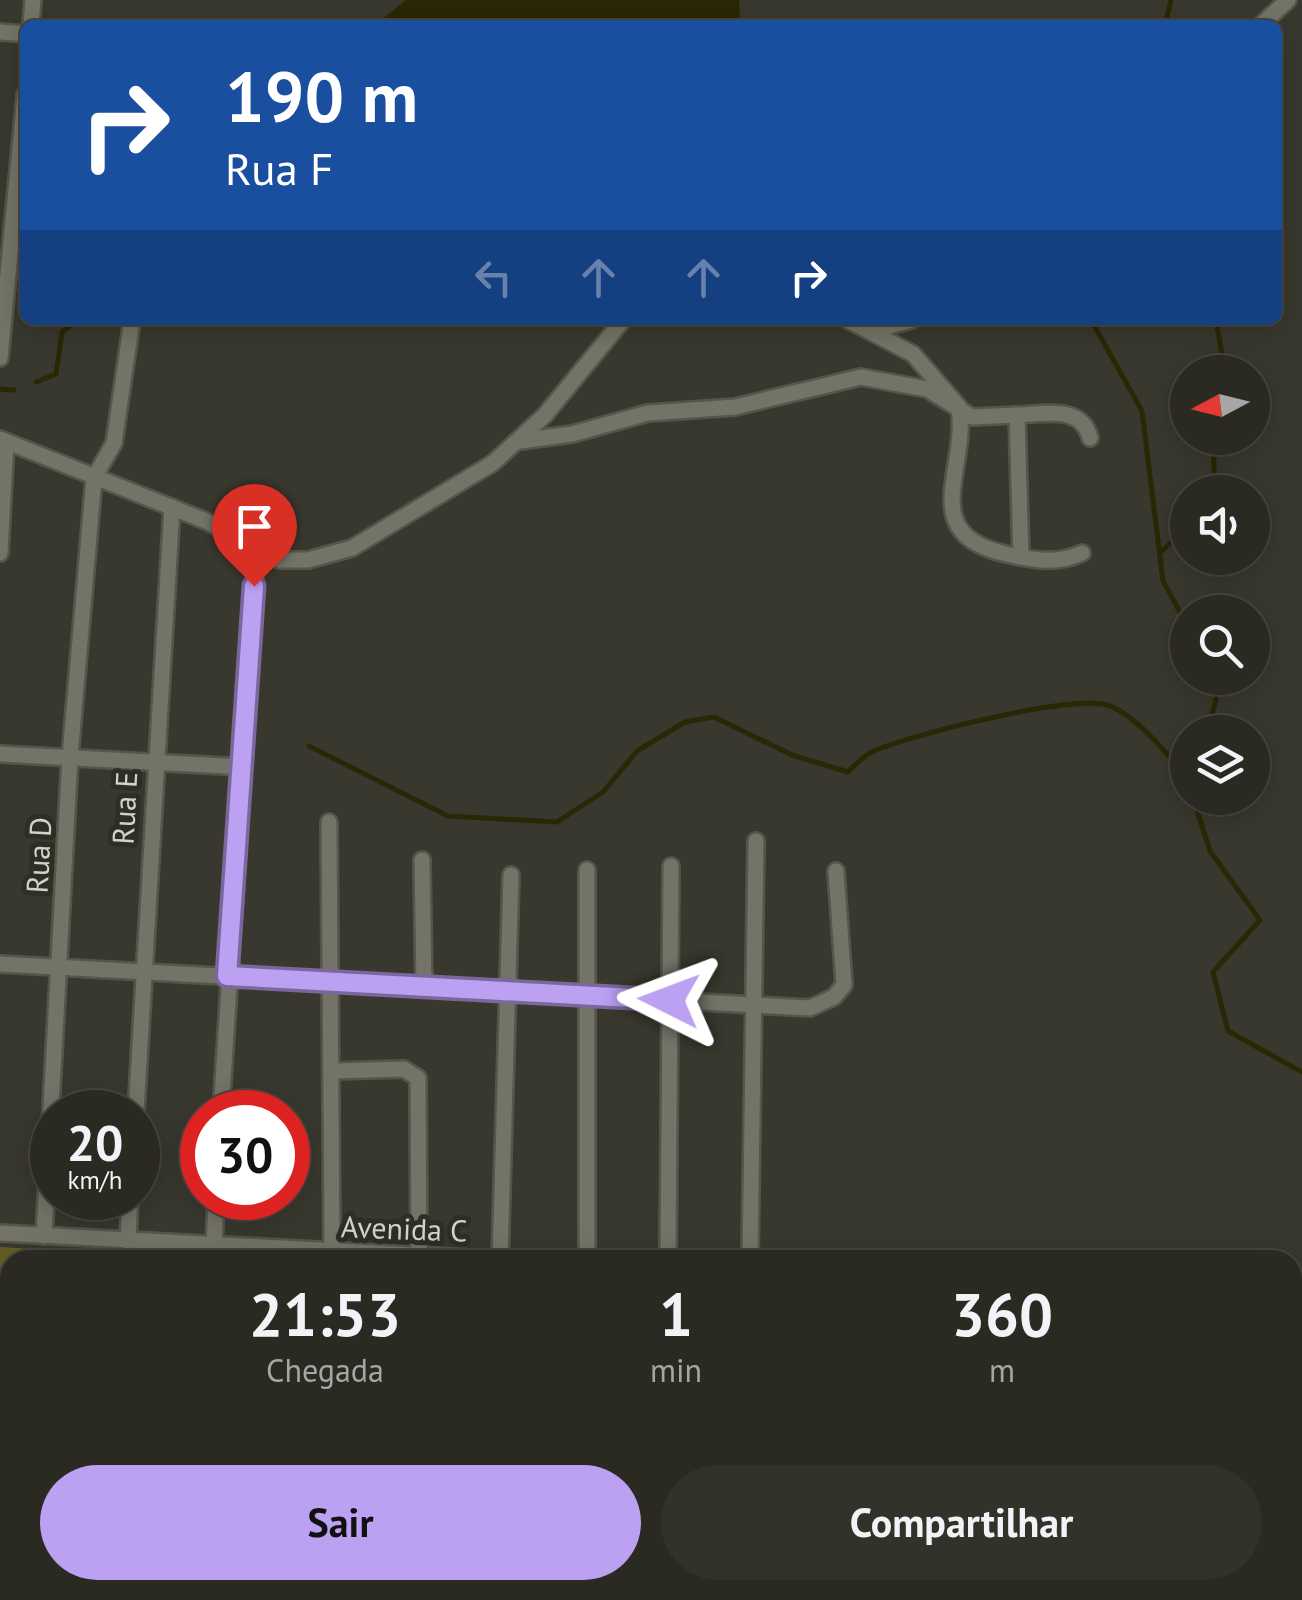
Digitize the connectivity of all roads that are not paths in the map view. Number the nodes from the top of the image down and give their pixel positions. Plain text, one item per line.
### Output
1 (1288, 0) edge
2 (1266, 20) edge
3 (20, 148) edge
4 (131, 325) edge
5 (619, 325) edge
6 (858, 325) edge
7 (893, 325) edge
8 (871, 331) junction
9 (0, 358) edge
10 (960, 412) junction
11 (1017, 415) junction
12 (1090, 438) dead end
13 (3, 440) edge
14 (520, 440) junction
15 (94, 478) junction
16 (172, 507) junction
17 (257, 550) junction
18 (0, 553) edge
19 (1082, 553) dead end
20 (1021, 557) junction
21 (0, 754) edge
22 (70, 757) junction
23 (154, 762) junction
24 (243, 767) junction
25 (329, 822) dead end
26 (756, 842) dead end
27 (422, 860) dead end
28 (670, 866) dead end
29 (587, 870) dead end
30 (836, 871) dead end
31 (511, 875) dead end
32 (0, 964) edge
33 (60, 967) junction
34 (144, 970) junction
35 (227, 976) junction
36 (333, 983) junction
37 (424, 989) junction
38 (508, 993) junction
39 (586, 996) junction
40 (669, 1000) junction
41 (754, 1006) junction
42 (334, 1070) junction
43 (137, 1090) edge
44 (221, 1090) edge
45 (129, 1220) edge
46 (216, 1220) edge
47 (0, 1233) edge
48 (44, 1236) junction
49 (128, 1241) junction
50 (208, 1250) edge
51 (217, 1250) edge
52 (332, 1250) edge
53 (419, 1250) edge
54 (502, 1250) edge
55 (587, 1250) edge
56 (668, 1250) edge
57 (750, 1250) edge

1 - 2 street
3 - 9 street
4 - 15 street
5 - 14 street
6 - 8 street
7 - 8 street
8 - 10 street
10 - 11 street
10 - 14 street
10 - 20 street
11 - 12 street
11 - 20 street
13 - 15 street
13 - 18 street
14 - 17 street
15 - 16 street
15 - 22 street, Rua D
16 - 17 street
16 - 23 street, Rua E
17 - 24 street
19 - 20 street
21 - 22 street
22 - 23 street
22 - 33 street, Rua D
23 - 24 street
23 - 34 street, Rua E
24 - 35 street
25 - 36 street
26 - 41 street
27 - 37 street
28 - 40 street
29 - 39 street
30 - 41 street
31 - 38 street
32 - 33 street
33 - 34 street
33 - 48 street, Rua D
34 - 35 street
34 - 43 street, Rua E
35 - 36 street
35 - 44 street
36 - 37 street
36 - 42 street
37 - 38 street
38 - 39 street
38 - 54 street
39 - 40 street
39 - 55 street
40 - 41 street
40 - 56 street
41 - 57 street
42 - 52 street
42 - 53 street
45 - 49 street
46 - 51 street
47 - 48 street, Avenida C
48 - 49 street, Avenida C
49 - 50 street, Avenida C

